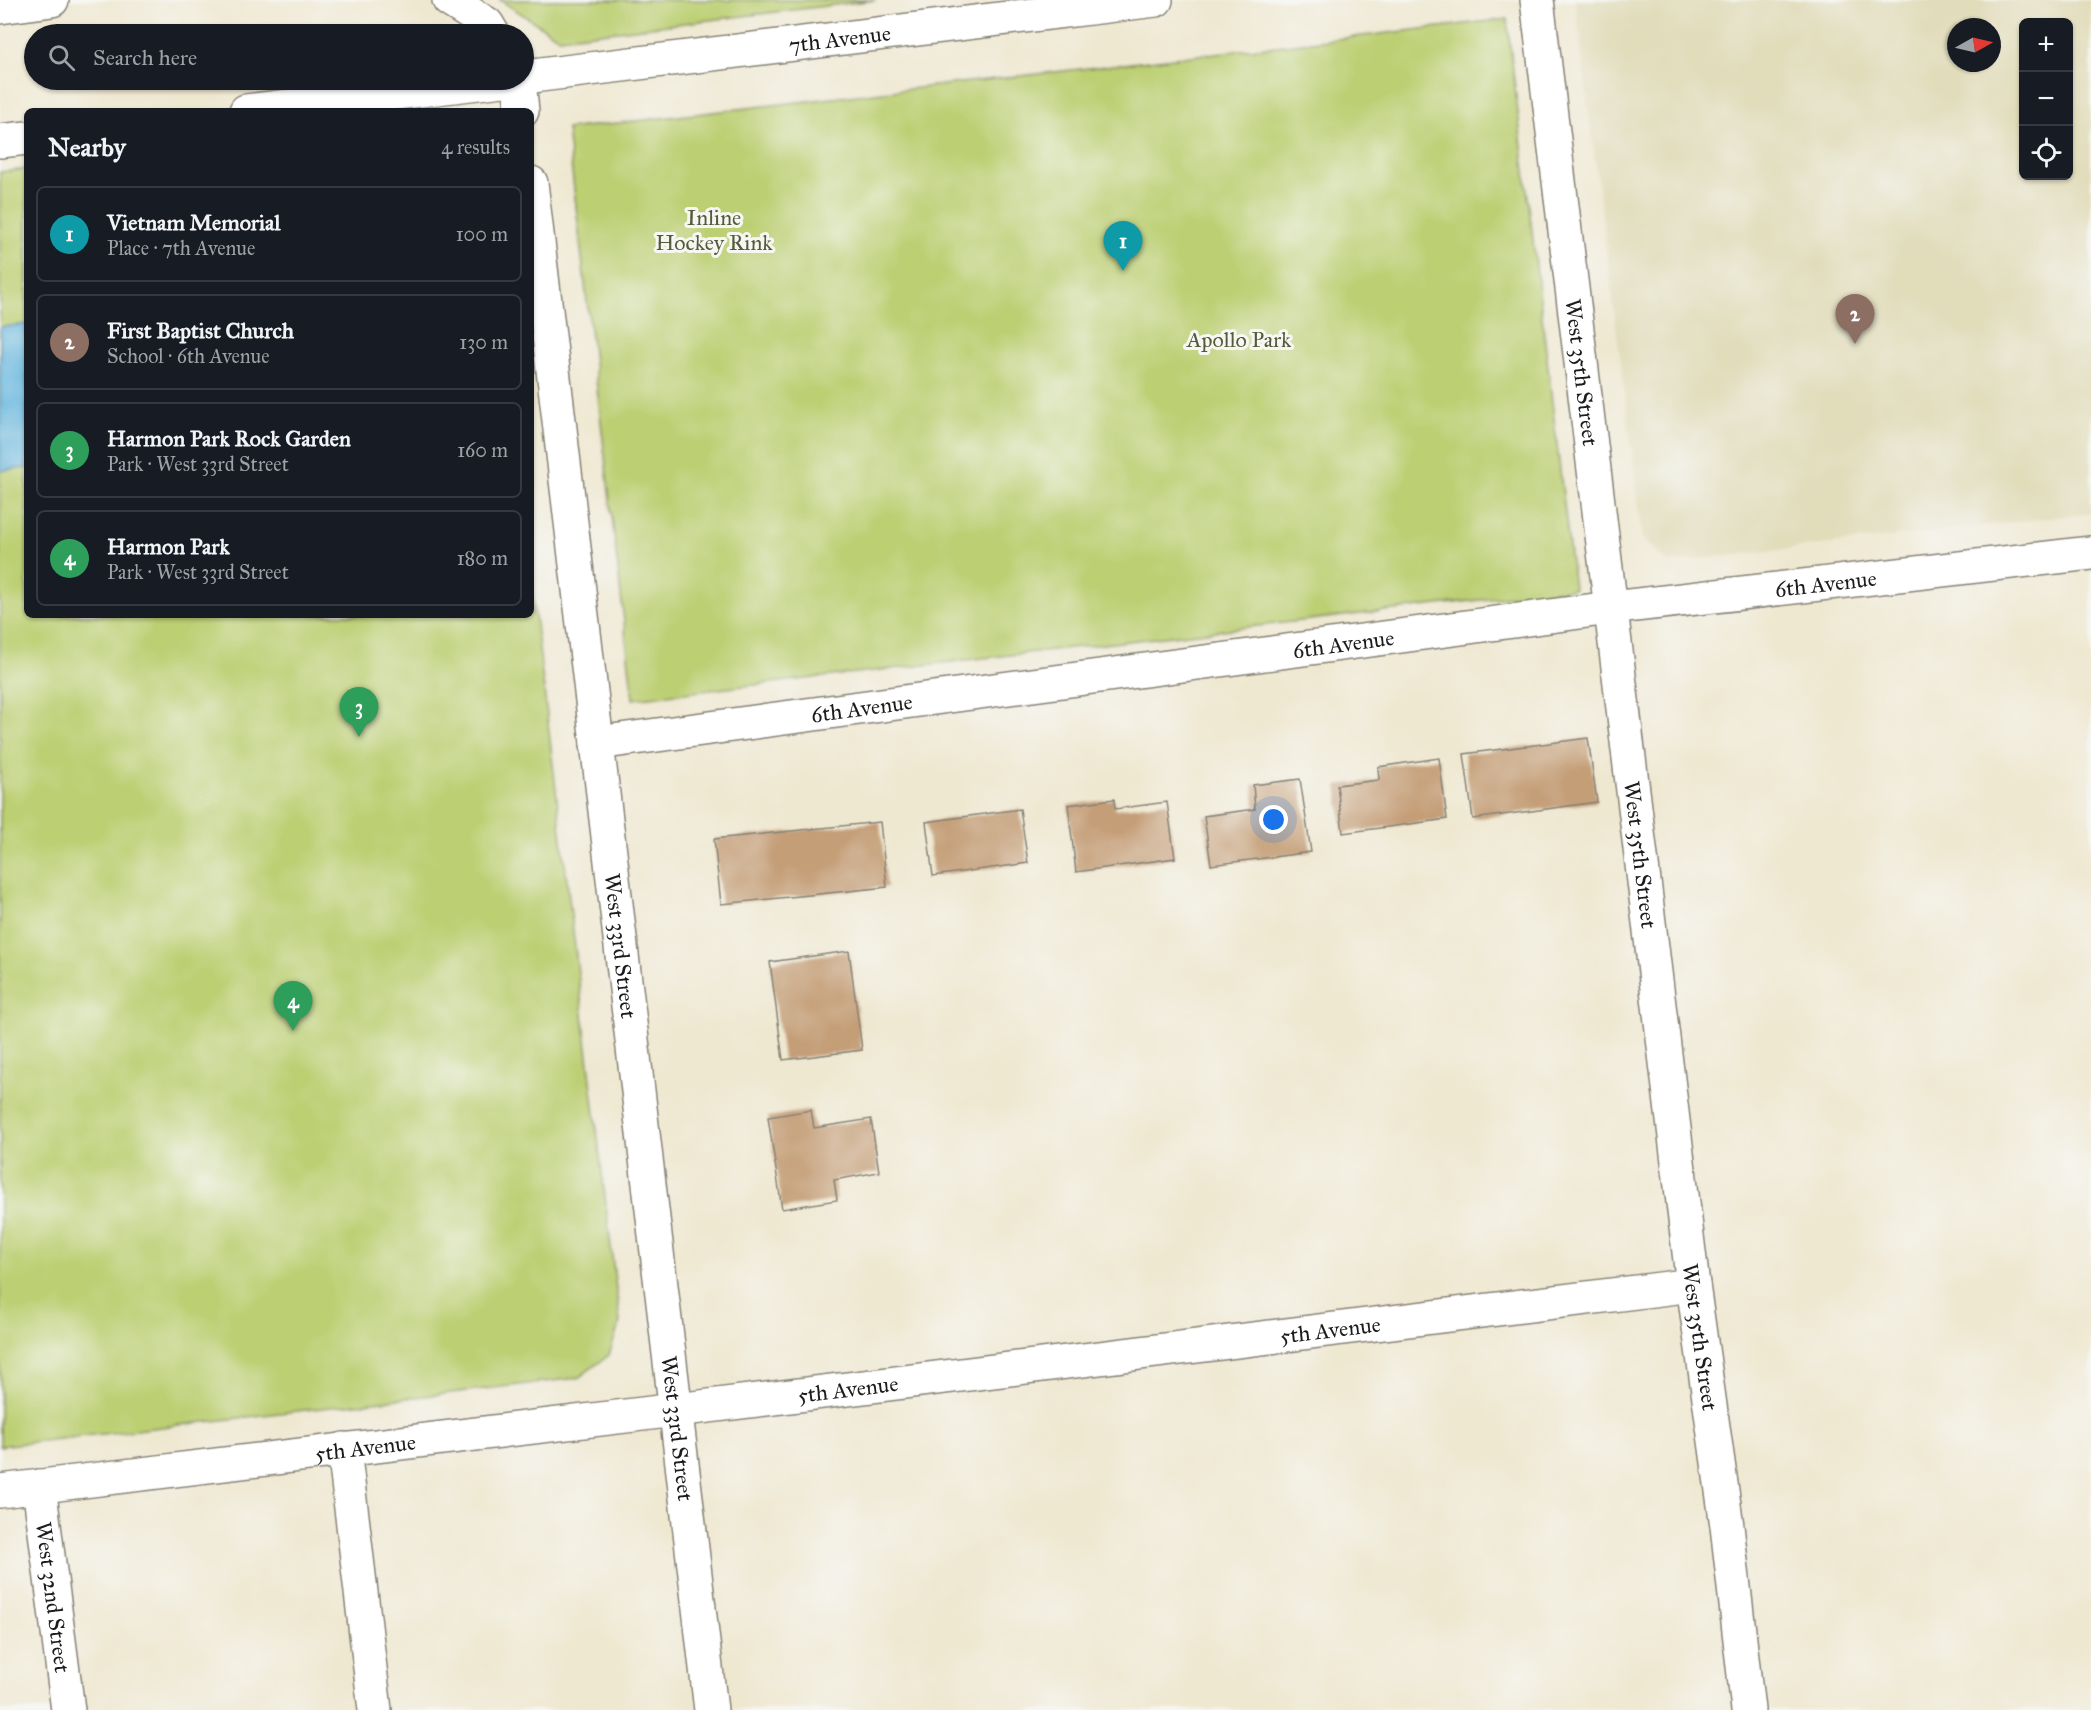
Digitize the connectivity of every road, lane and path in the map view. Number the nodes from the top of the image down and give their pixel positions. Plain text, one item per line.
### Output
1 (52, 0) edge
2 (449, 0) edge
3 (1156, 0) edge
4 (1537, 0) edge
5 (0, 7) edge
6 (487, 24) edge
7 (534, 76) edge
8 (420, 90) edge
9 (520, 90) edge
10 (271, 108) edge
11 (522, 108) edge
12 (24, 138) edge
13 (0, 141) edge
14 (534, 208) edge
15 (2091, 553) edge
16 (1610, 608) junction
17 (597, 743) junction
18 (1693, 1285) junction
19 (676, 1410) junction
20 (344, 1449) junction
21 (39, 1486) junction
22 (0, 1491) edge
23 (68, 1710) edge
24 (375, 1710) edge
25 (711, 1710) edge
26 (1748, 1710) edge

1 - 5 street
2 - 6 street
3 - 7 street, 7th Avenue
4 - 16 street, West 35th Street
8 - 10 street
9 - 11 street
12 - 13 street
14 - 17 street, West 33rd Street
15 - 16 street, 6th Avenue
16 - 17 street, 6th Avenue
16 - 18 street, West 35th Street
17 - 19 street, West 33rd Street
18 - 19 street, 5th Avenue
18 - 26 street, West 35th Street
19 - 20 street, 5th Avenue
19 - 25 street, West 33rd Street
20 - 21 street, 5th Avenue
20 - 24 street
21 - 22 street, 5th Avenue
21 - 23 street, West 32nd Street

